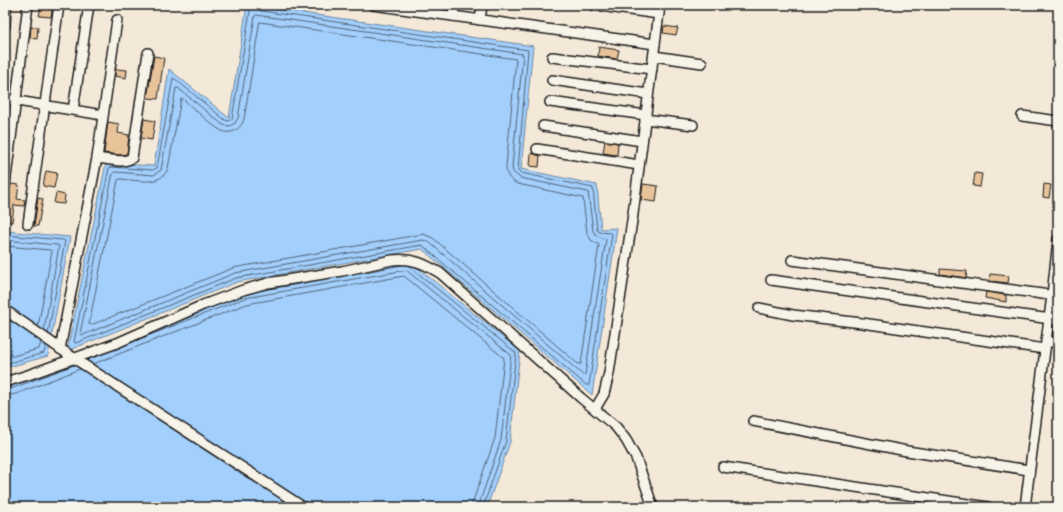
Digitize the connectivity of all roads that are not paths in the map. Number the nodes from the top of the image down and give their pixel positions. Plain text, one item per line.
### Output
1 (28, 5) edge
2 (59, 5) edge
3 (88, 5) edge
4 (373, 5) edge
5 (454, 5) edge
6 (482, 5) edge
7 (593, 5) edge
8 (405, 8) edge
9 (428, 9) edge
10 (660, 10) edge
11 (453, 16) junction
12 (117, 20) dead end
13 (480, 20) junction
14 (655, 44) junction
15 (148, 53) dead end
16 (654, 56) junction
17 (552, 57) dead end
18 (702, 63) dead end
19 (652, 69) junction
20 (552, 80) dead end
21 (648, 94) junction
22 (5, 99) edge
23 (15, 101) junction
24 (550, 102) dead end
25 (44, 105) junction
26 (73, 110) junction
27 (103, 115) junction
28 (1022, 116) dead end
29 (646, 117) junction
30 (1058, 121) edge
31 (693, 125) dead end
32 (543, 126) dead end
33 (642, 141) junction
34 (537, 149) dead end
35 (97, 158) junction
36 (639, 165) junction
37 (5, 185) edge
38 (28, 224) dead end
39 (1058, 240) edge
40 (792, 260) dead end
41 (771, 280) dead end
42 (1055, 296) edge
43 (759, 308) dead end
44 (5, 310) edge
45 (1054, 320) edge
46 (1058, 343) edge
47 (1045, 345) junction
48 (60, 349) junction
49 (75, 359) junction
50 (5, 382) edge
51 (595, 410) junction
52 (753, 421) dead end
53 (723, 468) dead end
54 (1029, 470) junction
55 (303, 507) edge
56 (653, 507) edge
57 (988, 507) edge
58 (1025, 507) edge

1 - 23 street
2 - 25 street
3 - 26 street
4 - 8 street
5 - 11 street
6 - 13 street
7 - 10 street
8 - 9 street
9 - 11 street
10 - 14 street
11 - 13 street
12 - 27 street
13 - 14 street
14 - 16 street
15 - 35 street
16 - 18 street
16 - 19 street
17 - 19 street
19 - 21 street
20 - 21 street
21 - 29 street
22 - 23 street
23 - 25 street
23 - 37 street
24 - 29 street
25 - 26 street
25 - 38 street
26 - 27 street
27 - 35 street
28 - 30 street
29 - 31 street
29 - 33 street
32 - 33 street
33 - 36 street
34 - 36 street
35 - 48 street
36 - 51 street
39 - 42 street
40 - 42 street
41 - 45 street
42 - 45 street
43 - 47 street
44 - 48 street
45 - 47 street
46 - 47 street
47 - 54 street
48 - 49 street
49 - 50 street
49 - 51 street
49 - 55 street
51 - 56 street
52 - 54 street
53 - 57 street
54 - 58 street

